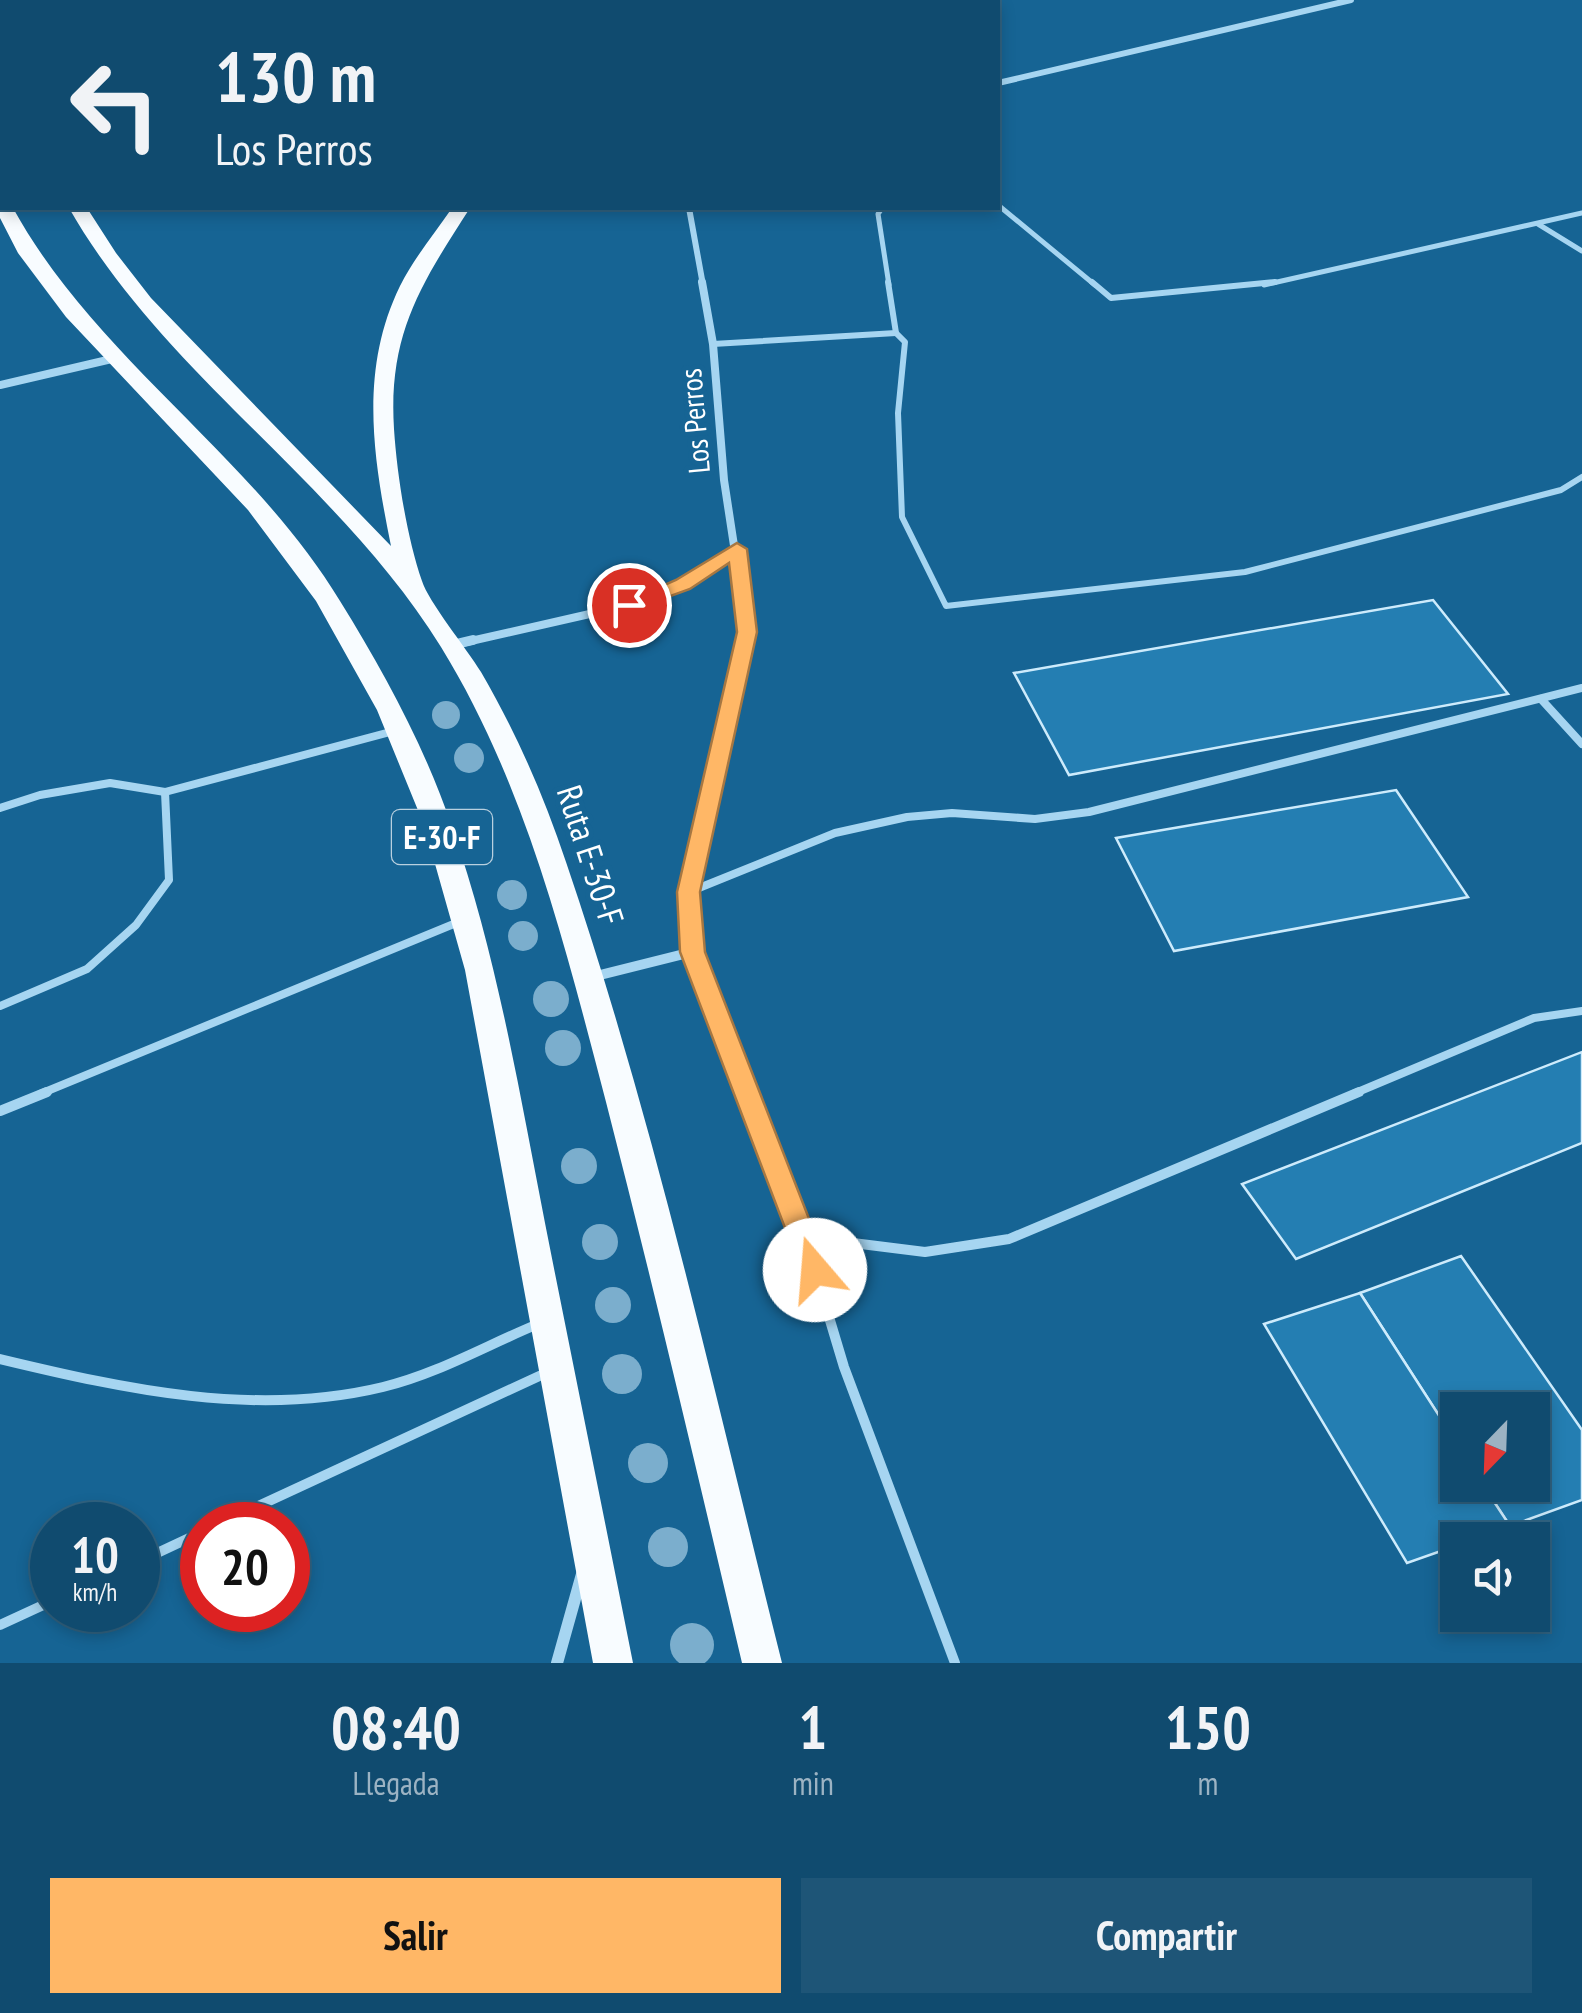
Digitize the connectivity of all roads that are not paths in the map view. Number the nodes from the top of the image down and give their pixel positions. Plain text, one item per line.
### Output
1 (1351, 0) edge
2 (1000, 83) edge
3 (1000, 207) edge
4 (6, 210) edge
5 (79, 210) edge
6 (461, 210) edge
7 (689, 210) edge
8 (881, 210) edge
9 (1582, 213) edge
10 (1538, 224) junction
11 (0, 226) edge
12 (1582, 252) edge
13 (28, 253) junction
14 (896, 332) junction
15 (712, 344) junction
16 (116, 358) junction
17 (0, 385) edge
18 (1582, 477) edge
19 (737, 549) junction
20 (412, 590) junction
21 (452, 645) junction
22 (1582, 688) edge
23 (1541, 700) junction
24 (398, 730) junction
25 (1582, 744) edge
26 (166, 792) junction
27 (0, 808) edge
28 (689, 892) junction
29 (466, 919) junction
30 (692, 952) junction
31 (587, 978) junction
32 (0, 1006) edge
33 (1582, 1011) edge
34 (0, 1111) edge
35 (806, 1237) junction
36 (548, 1320) junction
37 (1, 1360) edge
38 (557, 1368) junction
39 (268, 1502) edge
40 (590, 1544) junction
41 (30, 1611) edge
42 (0, 1625) edge
43 (556, 1663) edge
44 (613, 1663) edge
45 (762, 1663) edge
46 (954, 1663) edge

1 - 2 street
3 - 10 lane
4 - 13 highway, E-30-F
5 - 20 highway, Ruta E-30-F / E-30-F
6 - 20 highway
7 - 15 street, Los Perros
8 - 14 lane
9 - 10 lane
10 - 12 lane
11 - 13 highway
13 - 16 highway, E-30-F
14 - 15 lane
14 - 18 lane
15 - 19 street, Los Perros
16 - 17 street
16 - 24 highway, E-30-F
19 - 21 street
19 - 28 street, Los Perros
20 - 21 highway, Ruta E-30-F / E-30-F
21 - 31 highway, Ruta E-30-F / E-30-F
22 - 23 lane
23 - 25 lane
23 - 28 lane
24 - 26 lane
24 - 29 highway, E-30-F
26 - 27 lane
26 - 32 lane
28 - 30 street, Los Perros
29 - 34 lane
29 - 36 highway, E-30-F
30 - 31 street
30 - 35 street, Los Perros
31 - 45 highway, Ruta E-30-F / E-30-F
33 - 35 lane
35 - 46 lane
36 - 37 lane
36 - 38 highway, E-30-F
38 - 39 lane
38 - 40 highway, E-30-F
40 - 43 street
40 - 44 highway, E-30-F
41 - 42 lane

